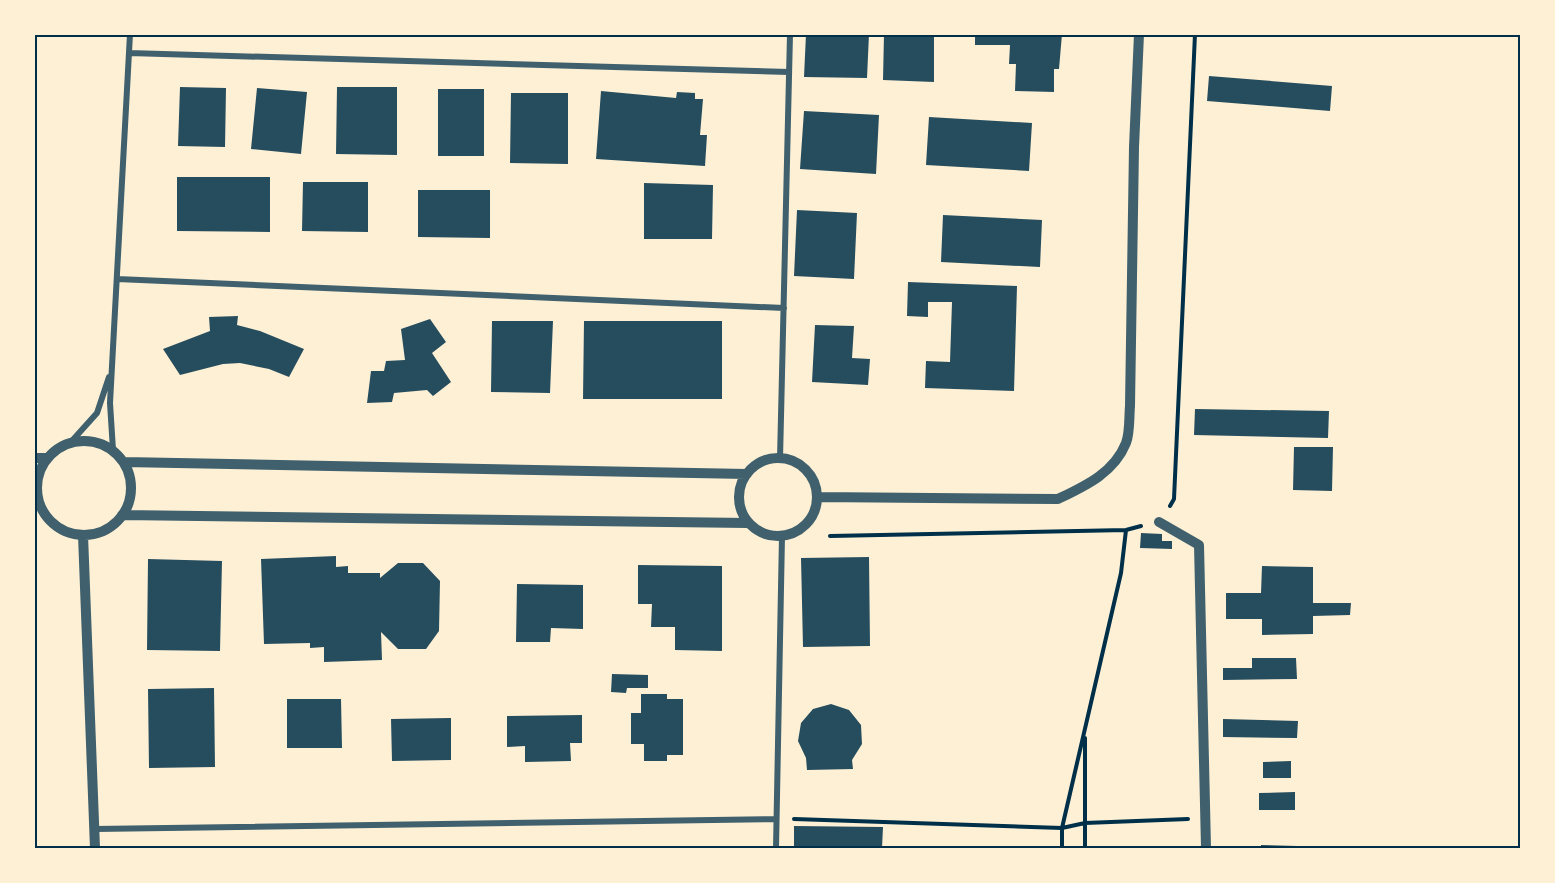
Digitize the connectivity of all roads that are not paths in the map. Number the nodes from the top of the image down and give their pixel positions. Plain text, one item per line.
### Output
1 (130, 34) edge
2 (790, 34) edge
3 (1139, 34) edge
4 (129, 53) junction
5 (789, 72) junction
6 (117, 279) junction
7 (783, 308) junction
8 (112, 368) junction
9 (70, 443) junction
10 (113, 450) junction
11 (34, 458) edge
12 (48, 458) junction
13 (780, 459) junction
14 (124, 462) junction
15 (747, 474) junction
16 (817, 497) junction
17 (40, 515) edge
18 (122, 515) junction
19 (1159, 522) road end
20 (748, 523) junction
21 (83, 535) junction
22 (782, 536) junction
23 (776, 819) junction
24 (96, 830) junction
25 (95, 849) edge
26 (776, 849) edge
27 (1206, 849) edge

1 - 4 street
2 - 5 street
3 - 16 street
4 - 5 street
4 - 6 street
5 - 7 street
6 - 7 street
6 - 8 street
7 - 13 street
8 - 9 street
8 - 10 street
9 - 10 street
9 - 12 street
10 - 14 street
11 - 12 street
12 - 17 street
13 - 15 street
13 - 16 street
14 - 15 street
14 - 18 street
15 - 20 street
16 - 22 street
17 - 21 street
18 - 20 street
18 - 21 street
19 - 27 street
20 - 22 street
21 - 24 street
22 - 23 street
23 - 24 street
23 - 26 street
24 - 25 street

